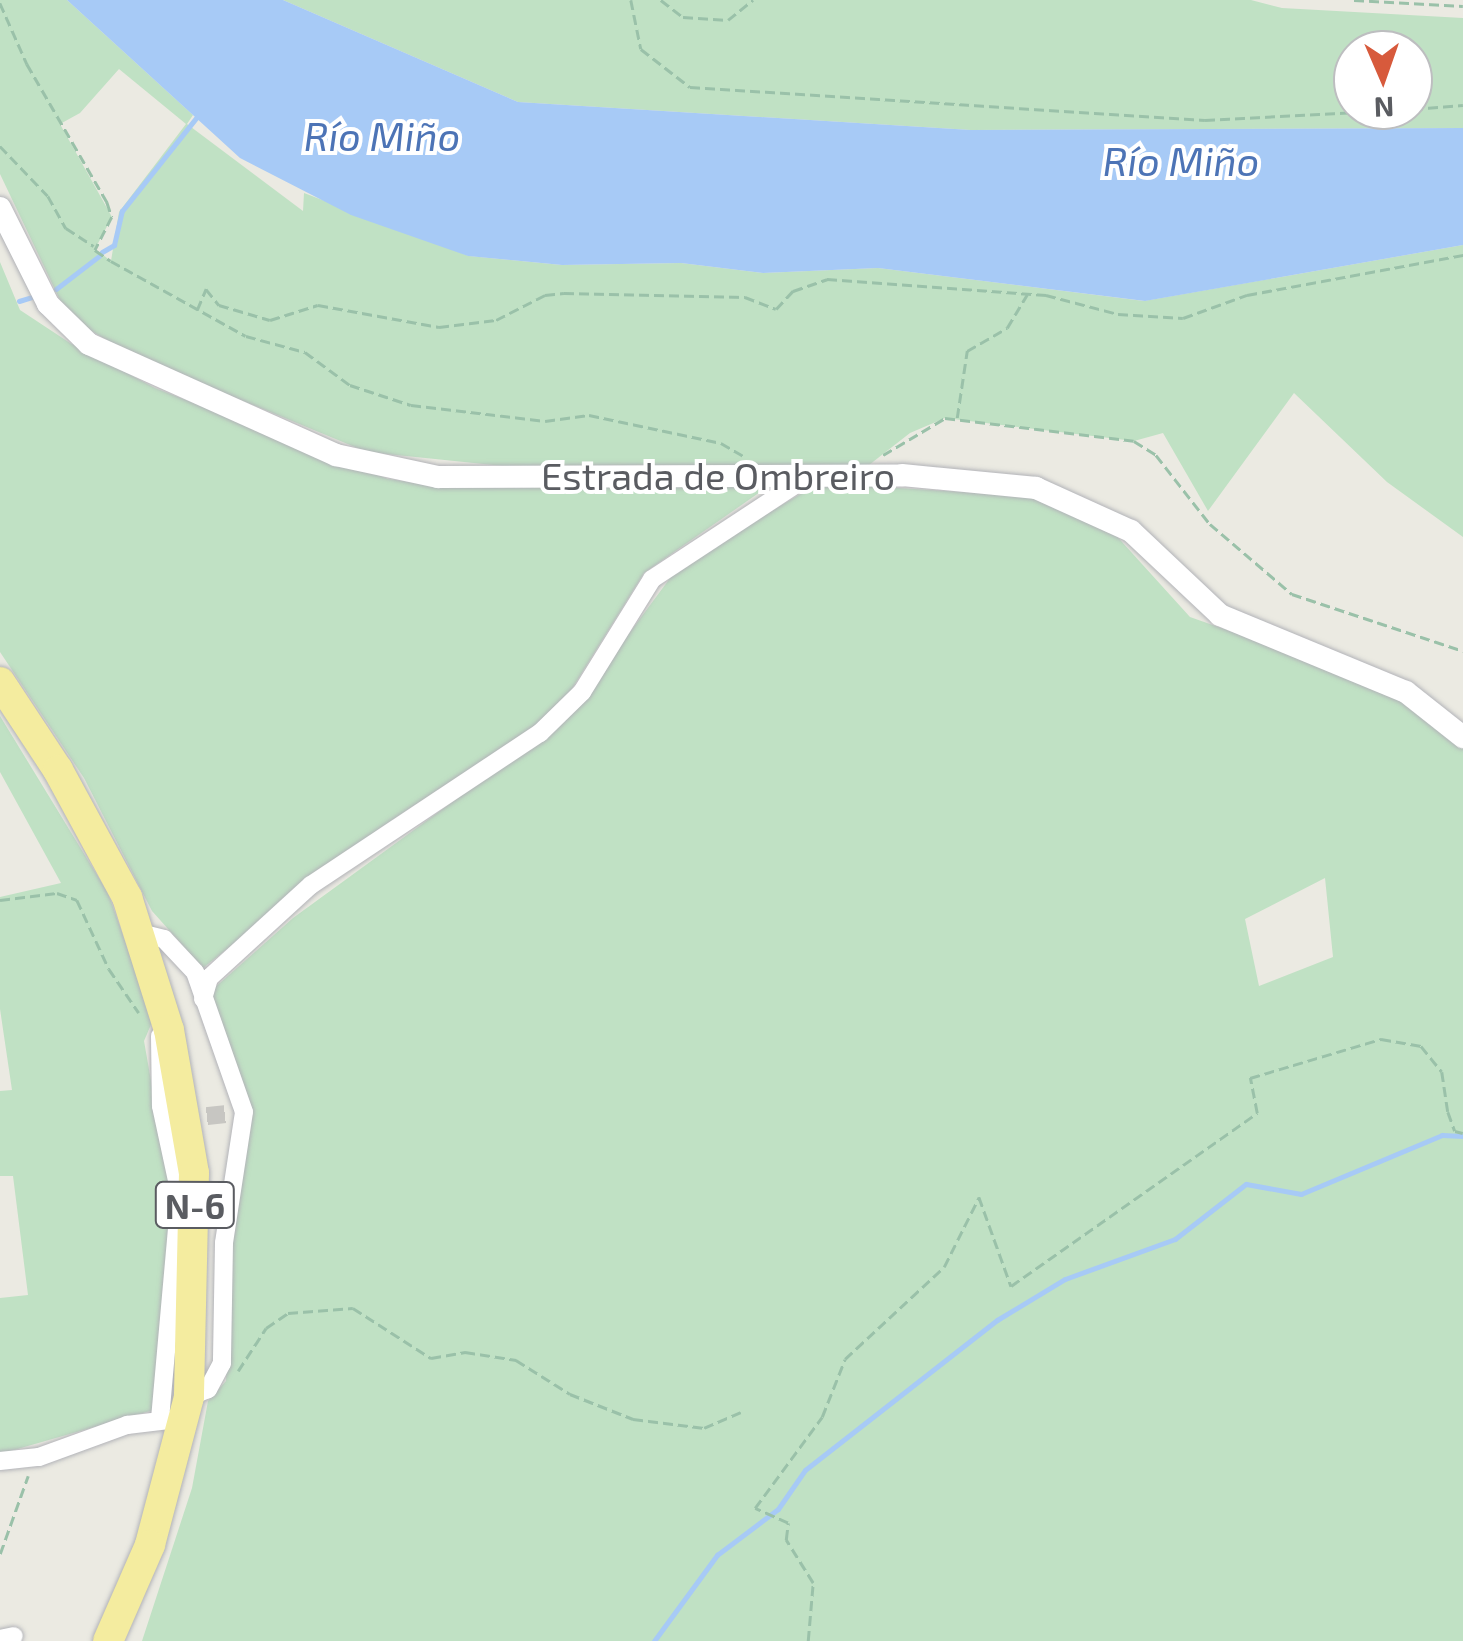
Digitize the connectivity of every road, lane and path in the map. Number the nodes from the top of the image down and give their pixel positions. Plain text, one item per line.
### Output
1 (631, 0) edge
2 (661, 0) edge
3 (752, 0) edge
4 (1354, 0) edge
5 (0, 3) edge
6 (1463, 6) edge
7 (1463, 105) edge
8 (1433, 107) edge
9 (1333, 113) edge
10 (0, 146) edge
11 (0, 208) edge
12 (96, 246) junction
13 (1463, 255) edge
14 (1028, 294) junction
15 (197, 310) junction
16 (957, 419) dead end
17 (858, 474) junction
18 (810, 475) junction
19 (779, 476) junction
20 (1463, 651) edge
21 (0, 682) edge
22 (1463, 737) edge
23 (0, 900) edge
24 (140, 932) junction
25 (204, 999) junction
26 (161, 1029) junction
27 (1463, 1133) edge
28 (217, 1376) junction
29 (741, 1412) dead end
30 (178, 1413) junction
31 (30, 1459) junction
32 (0, 1461) edge
33 (0, 1554) edge
34 (108, 1641) edge
35 (808, 1641) edge

1 - 9 path
2 - 3 path
4 - 6 path
5 - 12 path
7 - 8 path
10 - 12 path
11 - 19 street, Estrada de Ombreiro
12 - 15 path
13 - 14 path
14 - 15 path
14 - 16 path
15 - 19 path
17 - 18 street, Estrada de Ombreiro
17 - 20 path
17 - 22 street, Estrada de Ombreiro
18 - 19 street, Estrada de Ombreiro
18 - 25 street
21 - 24 highway, N-6
23 - 26 path
24 - 25 street
24 - 26 highway, N-6
25 - 28 street
26 - 30 highway, N-6
27 - 35 path
28 - 29 path
28 - 30 street
30 - 31 street
30 - 34 highway, N-6
31 - 32 street
31 - 33 path

